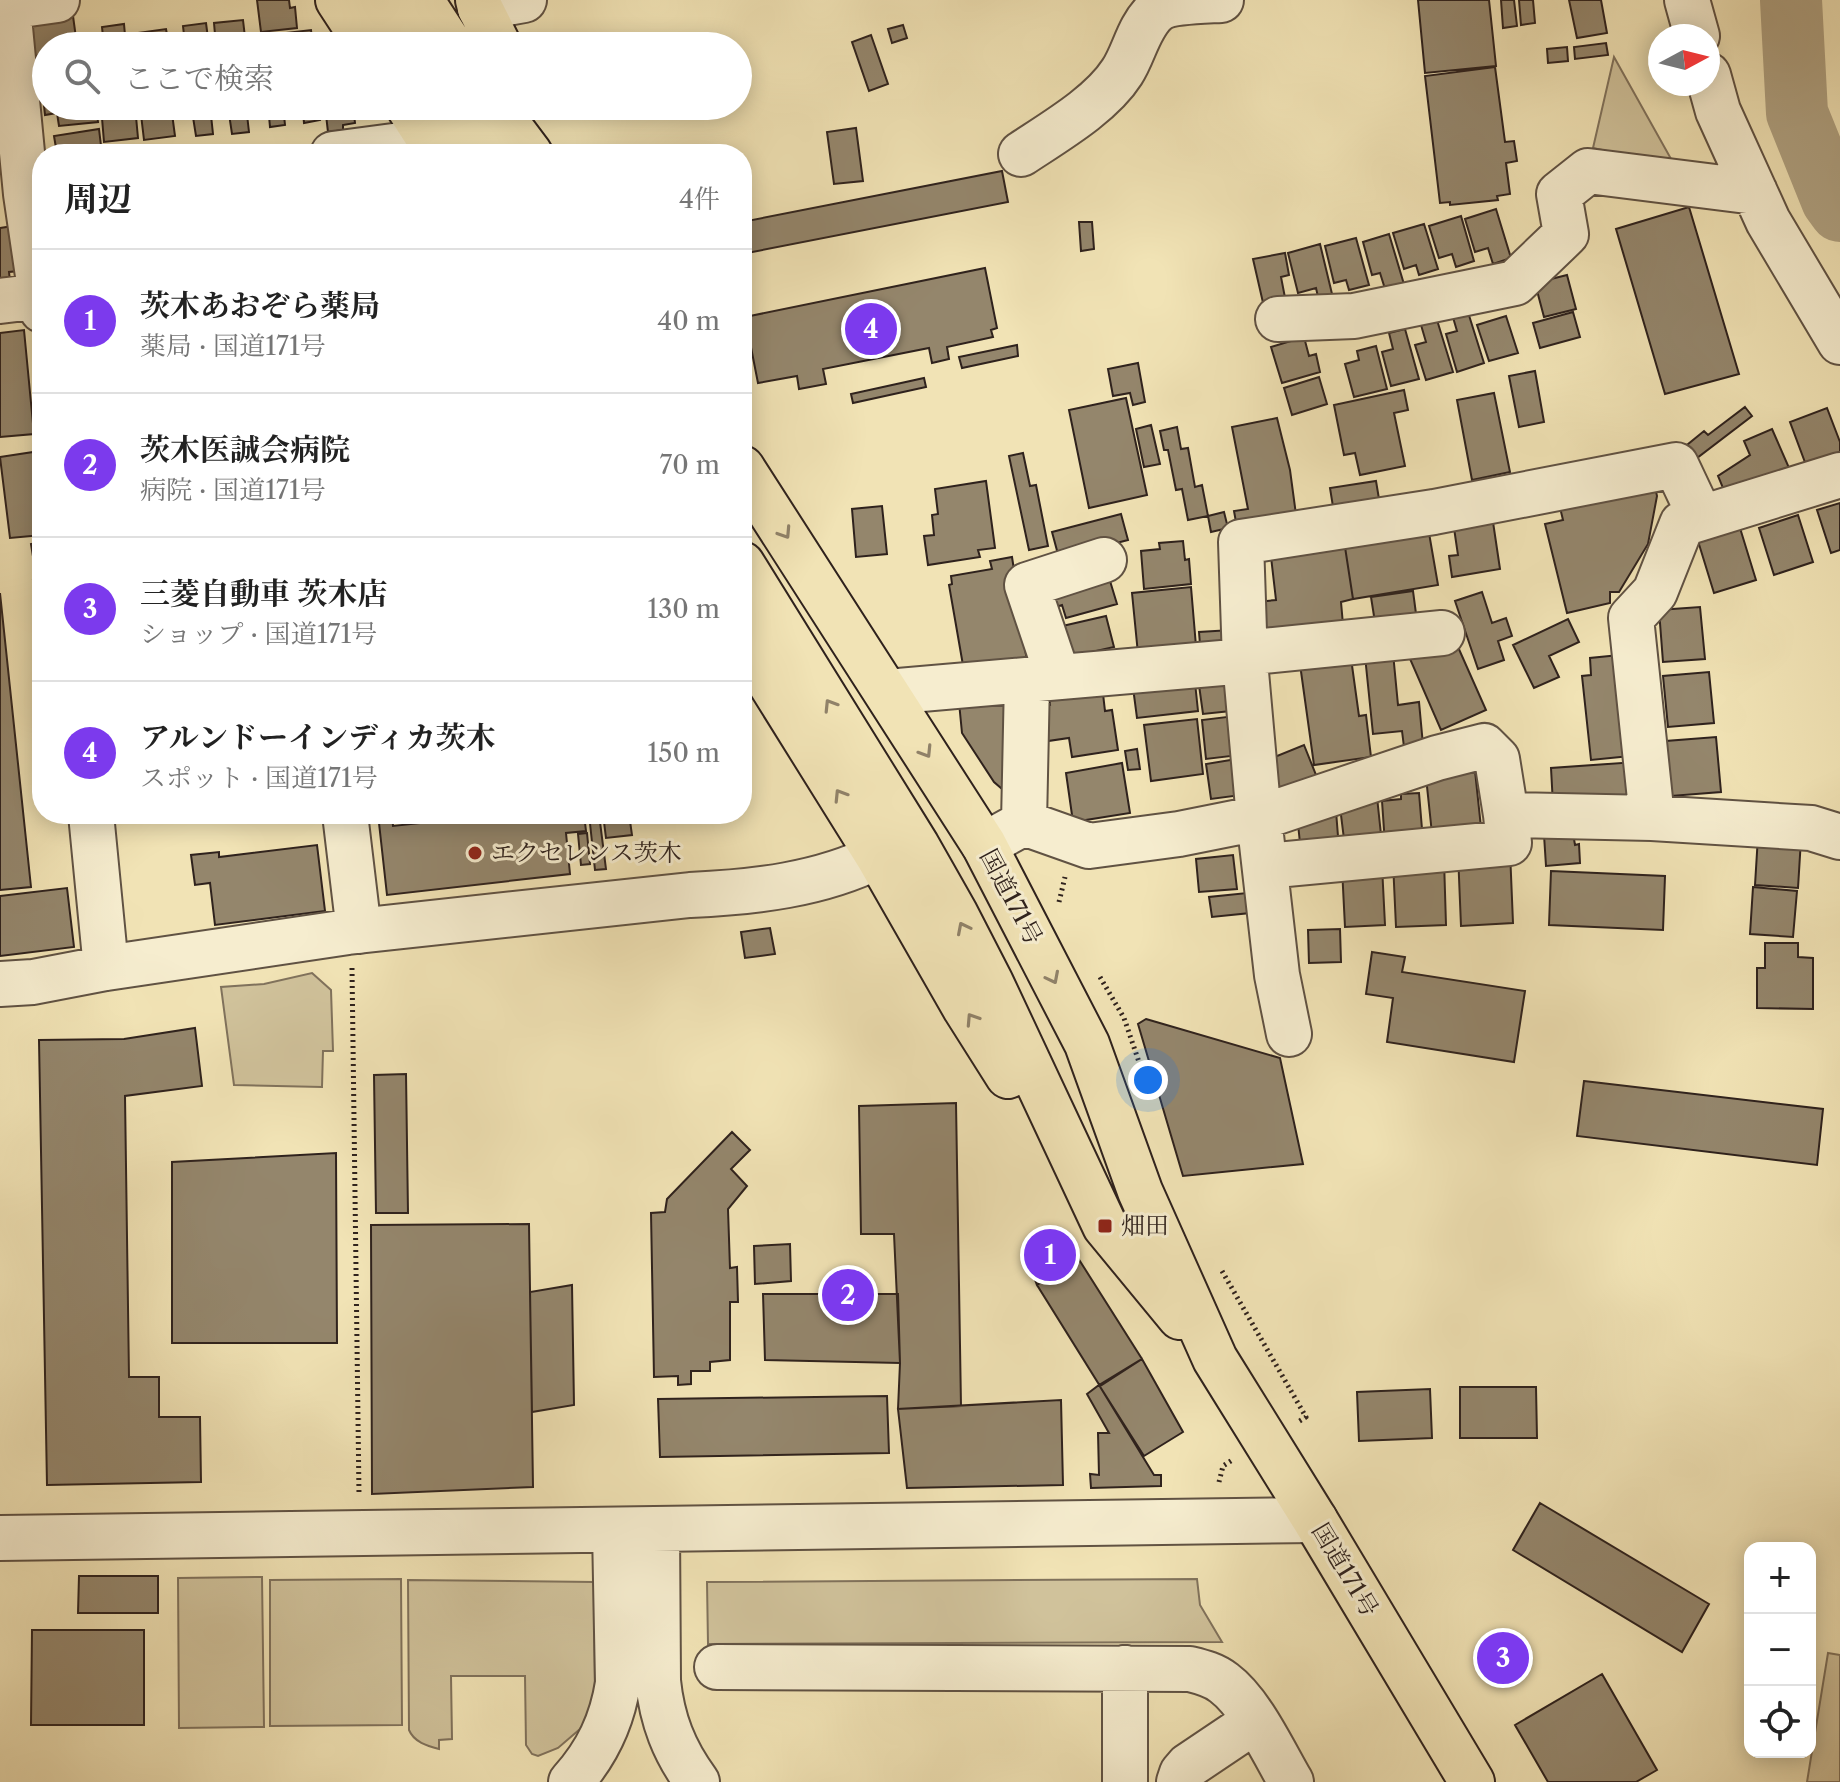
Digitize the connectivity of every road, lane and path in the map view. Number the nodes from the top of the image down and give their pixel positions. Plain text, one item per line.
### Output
1 (57, 0) edge
2 (338, 0) edge
3 (382, 0) edge
4 (412, 0) edge
5 (421, 0) edge
6 (524, 0) edge
7 (1221, 0) edge
8 (1687, 0) edge
9 (4, 7) edge
10 (486, 18) edge
11 (1694, 24) edge
12 (359, 32) edge
13 (402, 32) edge
14 (424, 32) edge
15 (442, 32) edge
16 (1714, 96) edge
17 (536, 120) edge
18 (452, 125) edge
19 (374, 144) edge
20 (503, 144) edge
21 (547, 144) edge
22 (1021, 154) dead end
23 (1755, 192) junction
24 (23, 194) edge
25 (32, 286) edge
26 (1278, 319) dead end
27 (1840, 342) edge
28 (1840, 475) edge
29 (752, 483) edge
30 (1701, 518) junction
31 (1104, 560) dead end
32 (752, 580) edge
33 (1442, 633) dead end
34 (752, 654) edge
35 (1244, 657) junction
36 (1043, 678) junction
37 (887, 692) junction
38 (1506, 815) junction
39 (1259, 818) junction
40 (1652, 818) junction
41 (1024, 823) junction
42 (92, 824) edge
43 (346, 824) edge
44 (1840, 837) edge
45 (984, 845) junction
46 (878, 856) junction
47 (1265, 866) junction
48 (1066, 875) dead end
49 (1061, 895) dead end
50 (353, 931) junction
51 (106, 968) junction
52 (1095, 968) dead end
53 (0, 984) edge
54 (1289, 1034) dead end
55 (1139, 1062) dead end
56 (1105, 1226) junction
57 (1217, 1263) dead end
58 (1215, 1359) junction
59 (1306, 1417) dead end
60 (1315, 1520) junction
61 (636, 1530) junction
62 (357, 1534) junction
63 (0, 1538) edge
64 (717, 1667) dead end
65 (1125, 1668) junction
66 (1255, 1721) junction
67 (571, 1782) edge
68 (697, 1782) edge
69 (1125, 1782) edge
70 (1179, 1782) edge
71 (1291, 1782) edge
72 (1472, 1782) edge

1 - 9 street
2 - 12 highway
3 - 13 highway
4 - 14 highway
5 - 15 highway
6 - 10 street
7 - 22 street
8 - 11 street
9 - 24 street
16 - 23 street
17 - 21 highway
18 - 19 street
18 - 20 highway
23 - 26 street
23 - 27 street
24 - 25 street
28 - 30 street
29 -> 37 highway, 国道171号
30 - 35 street
30 - 40 street
31 - 36 street
56 -> 32 highway, 国道171号
33 - 35 street
46 -> 34 highway
35 - 36 street
35 - 39 street
36 - 37 street
36 - 41 street
37 -> 45 highway, 国道171号
38 - 39 street
38 - 40 street
38 - 47 street
39 - 41 street
39 - 47 street
40 - 44 street
41 - 45 street
42 - 51 street
43 - 50 street
45 -> 58 highway, 国道171号
46 - 50 street
56 -> 46 highway
47 - 54 street
48 - 49 path
50 - 51 street
50 - 62 path
51 - 53 street
52 - 55 path
56 - 58 highway, 国道171号
57 - 59 path
58 - 60 highway, 国道171号
60 - 61 street
60 - 72 highway, 国道171号
61 - 62 street
61 - 67 street
61 - 68 street
62 - 63 street
64 - 65 street
65 - 66 street
65 - 69 street
66 - 70 street
66 - 71 street

